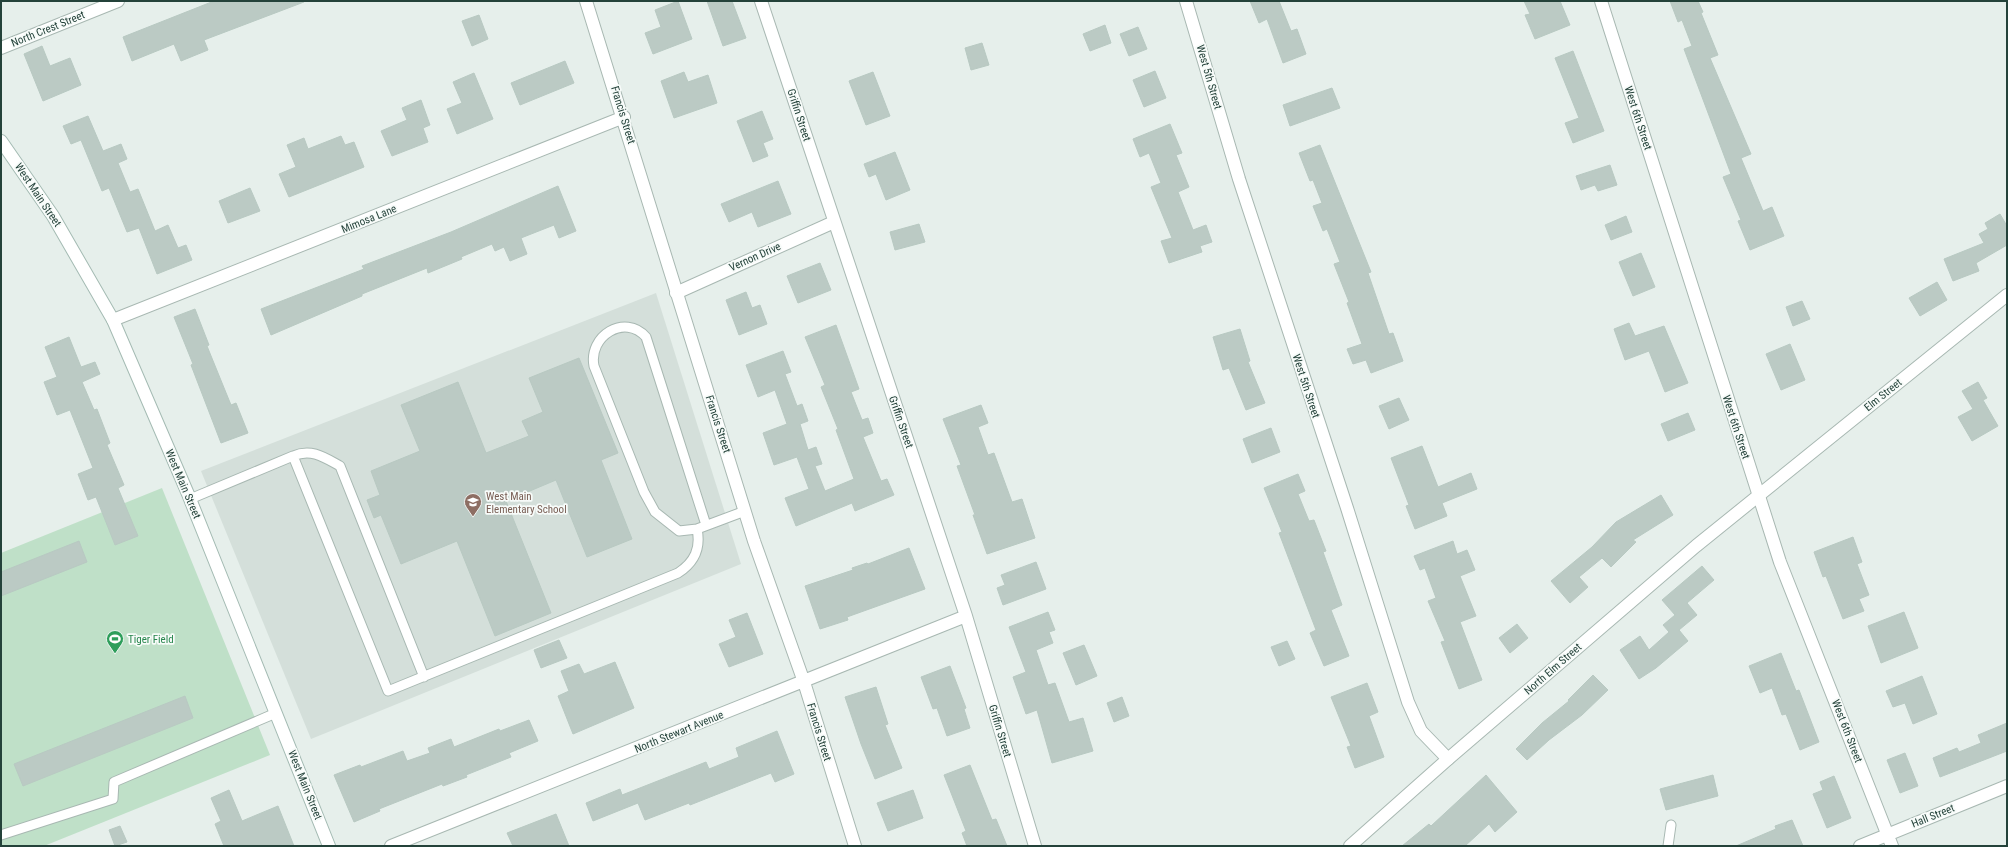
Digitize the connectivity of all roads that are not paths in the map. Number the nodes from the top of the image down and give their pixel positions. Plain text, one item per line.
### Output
1 (118, 1) edge
2 (586, 1) edge
3 (761, 1) edge
4 (1186, 1) edge
5 (1600, 1) edge
6 (1, 48) edge
7 (624, 118) junction
8 (1, 142) edge
9 (834, 222) junction
10 (676, 293) junction
11 (2007, 295) edge
12 (113, 320) junction
13 (293, 456) junction
14 (1758, 496) junction
15 (190, 499) junction
16 (745, 510) junction
17 (706, 525) junction
18 (696, 529) junction
19 (966, 616) junction
20 (424, 677) junction
21 (804, 682) junction
22 (276, 713) junction
23 (1448, 759) junction
24 (2007, 786) edge
25 (1671, 825) dead end
26 (1887, 834) junction
27 (1, 835) edge
28 (329, 846) edge
29 (391, 846) edge
30 (855, 846) edge
31 (1035, 846) edge
32 (1350, 846) edge
33 (1668, 846) edge
34 (1860, 846) edge
35 (1892, 846) edge

1 - 6 street, North Crest Street
2 - 7 street, Francis Street
3 - 9 street, Griffin Street
4 - 23 street, West 5th Street
5 - 14 street, West 6th Street
7 - 10 street, Francis Street
7 - 12 street, Mimosa Lane
8 - 12 street, West Main Street
9 - 10 street, Vernon Drive
9 - 19 street, Griffin Street
10 - 16 street, Francis Street
11 - 14 street, Elm Street
12 - 15 street, West Main Street
13 - 15 lane
13 - 20 lane
13 - 20 lane
14 - 23 street, North Elm Street
14 - 26 street, West 6th Street
15 - 22 street, West Main Street
16 - 17 lane
16 - 21 street, Francis Street
17 - 18 lane
17 - 18 lane
18 - 20 lane
19 - 21 street, North Stewart Avenue
19 - 31 street, Griffin Street
21 - 29 street, North Stewart Avenue
21 - 30 street, Francis Street
22 - 27 lane
22 - 28 street, West Main Street
23 - 32 street, North Elm Street
24 - 26 street, Hall Street
25 - 33 lane
26 - 34 street, Hall Street
26 - 35 street, West 6th Street

